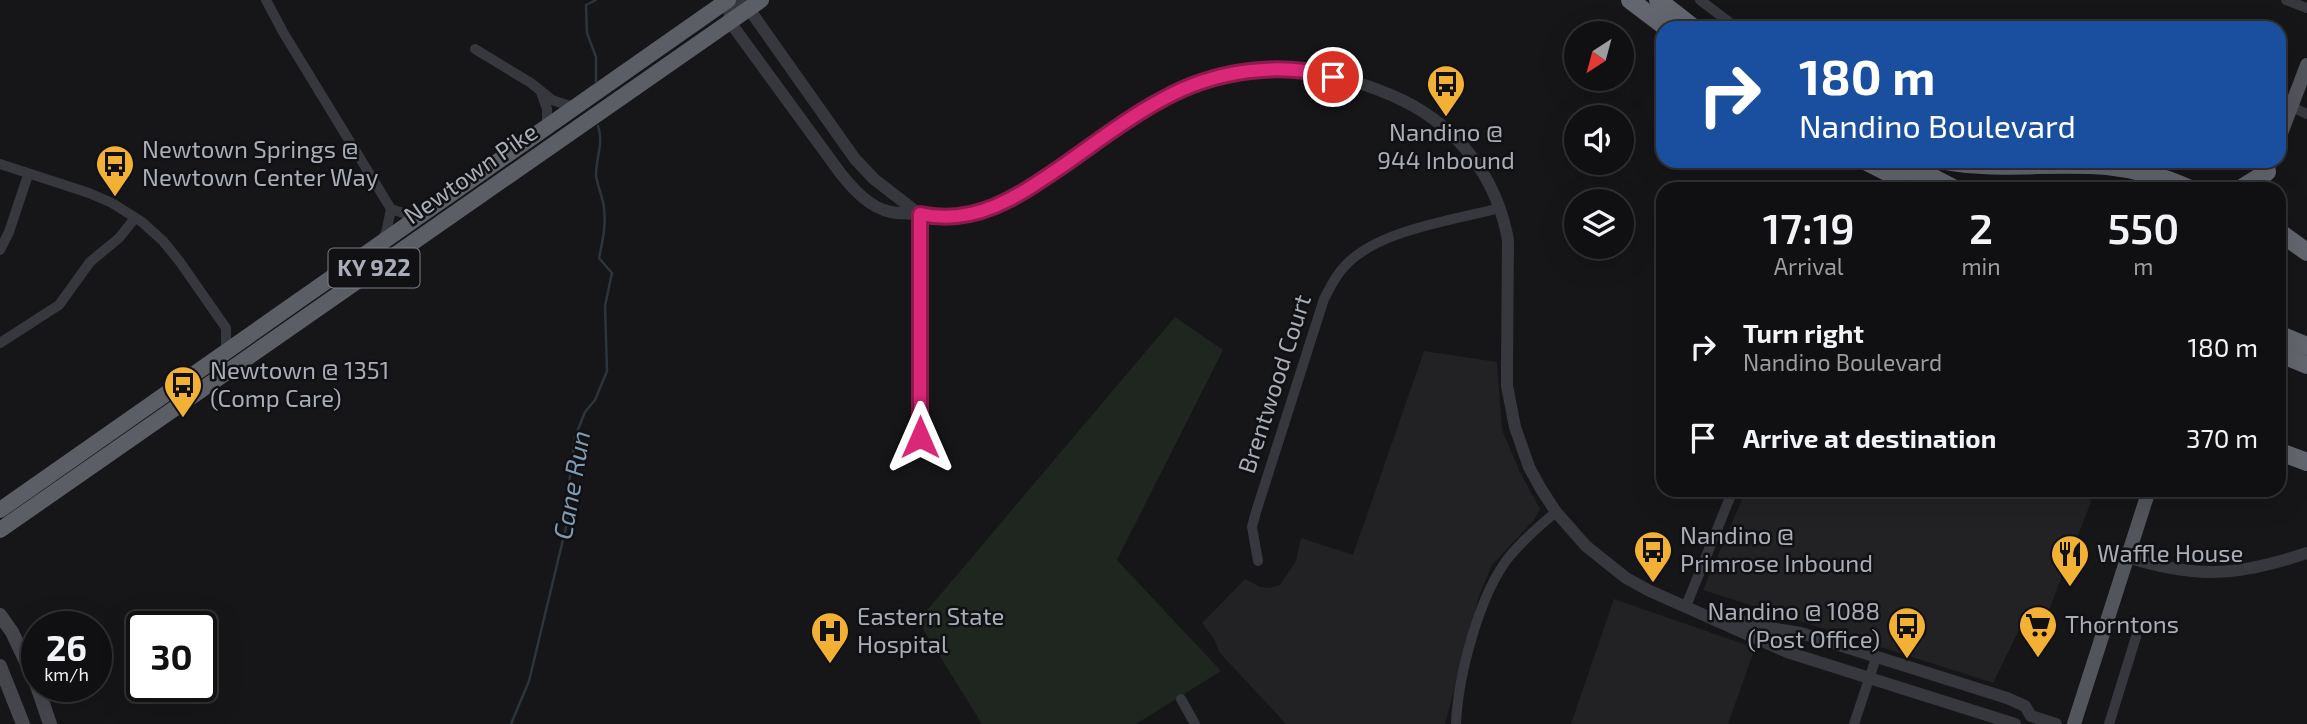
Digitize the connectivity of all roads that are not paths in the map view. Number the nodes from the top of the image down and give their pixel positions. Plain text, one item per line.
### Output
1 (266, 0) edge
2 (730, 0) edge
3 (1630, 0) edge
4 (1658, 0) edge
5 (1700, 0) edge
6 (2286, 0) edge
7 (755, 4) edge
8 (2307, 8) edge
9 (1658, 21) edge
10 (1685, 21) edge
11 (1728, 21) edge
12 (730, 22) junction
13 (475, 49) dead end
14 (2307, 65) edge
15 (541, 92) junction
16 (2286, 101) edge
17 (582, 103) junction
18 (2286, 104) edge
19 (2307, 114) edge
20 (547, 128) junction
21 (0, 164) edge
22 (1875, 168) edge
23 (1878, 168) edge
24 (1914, 168) edge
25 (2118, 168) edge
26 (28, 174) junction
27 (1894, 182) edge
28 (1906, 182) edge
29 (1942, 182) edge
30 (2171, 182) edge
31 (1500, 208) junction
32 (391, 209) junction
33 (430, 209) junction
34 (920, 214) junction
35 (135, 218) junction
36 (2286, 237) edge
37 (0, 250) edge
38 (371, 250) junction
39 (2307, 253) edge
40 (339, 293) junction
41 (226, 328) junction
42 (248, 336) junction
43 (2286, 337) edge
44 (0, 343) edge
45 (2307, 346) edge
46 (226, 352) junction
47 (2286, 356) edge
48 (2307, 365) edge
49 (920, 437) dead end
50 (2286, 455) edge
51 (2286, 461) edge
52 (2307, 464) edge
53 (1729, 497) edge
54 (2147, 497) edge
55 (0, 510) edge
56 (1556, 512) junction
57 (0, 530) edge
58 (2307, 553) edge
59 (2127, 557) junction
60 (1258, 561) dead end
61 (1686, 606) junction
62 (0, 615) edge
63 (1738, 624) junction
64 (2136, 637) dead end
65 (21, 651) edge
66 (1876, 658) junction
67 (0, 666) edge
68 (1868, 677) junction
69 (1181, 699) dead end
70 (42, 702) edge
71 (2030, 720) edge
72 (23, 724) edge
73 (50, 724) edge
74 (1195, 724) edge
75 (1456, 724) edge
76 (1854, 724) edge
77 (2016, 724) edge
78 (2056, 724) edge
79 (2074, 724) edge
80 (2109, 724) edge

1 - 32 street
2 - 7 street
2 - 12 street
2 - 17 highway, Newtown Pike / KY 922
3 - 9 highway
4 - 10 highway
5 - 11 street
6 - 8 street
7 - 12 highway, Newtown Pike / KY 922
7 - 34 street
12 - 34 street
12 - 40 highway, Newtown Pike / KY 922
13 - 15 street
14 - 16 main road
15 - 17 street
15 - 20 street
17 - 20 highway, Newtown Pike / KY 922
18 - 19 street
20 - 33 highway, Newtown Pike / KY 922
21 - 26 street
22 - 27 highway
23 - 28 highway
24 - 29 highway
25 - 30 highway
26 - 35 street
26 - 37 street
31 - 34 street
31 - 56 street
31 - 60 street, Brentwood Court
32 - 33 street
32 - 38 street
33 - 38 highway, Newtown Pike / KY 922
34 - 49 street
35 - 41 street
35 - 44 street
36 - 39 highway
38 - 40 highway
38 - 42 highway, Newtown Pike / KY 922
40 - 57 highway, Newtown Pike / KY 922
41 - 42 street
41 - 46 street
42 - 46 highway, Newtown Pike / KY 922
43 - 45 highway
46 - 55 highway, Newtown Pike / KY 922
47 - 48 highway
50 - 52 highway
51 - 52 highway
53 - 61 street
54 - 59 main road
56 - 61 street
56 - 75 street
58 - 59 street
59 - 79 main road
61 - 63 street
62 - 65 main road
63 - 66 street
63 - 68 street
64 - 80 street
66 - 68 street
66 - 71 street
67 - 72 main road
68 - 76 street
68 - 77 street
69 - 74 street
70 - 73 main road
71 - 77 street
71 - 78 street

